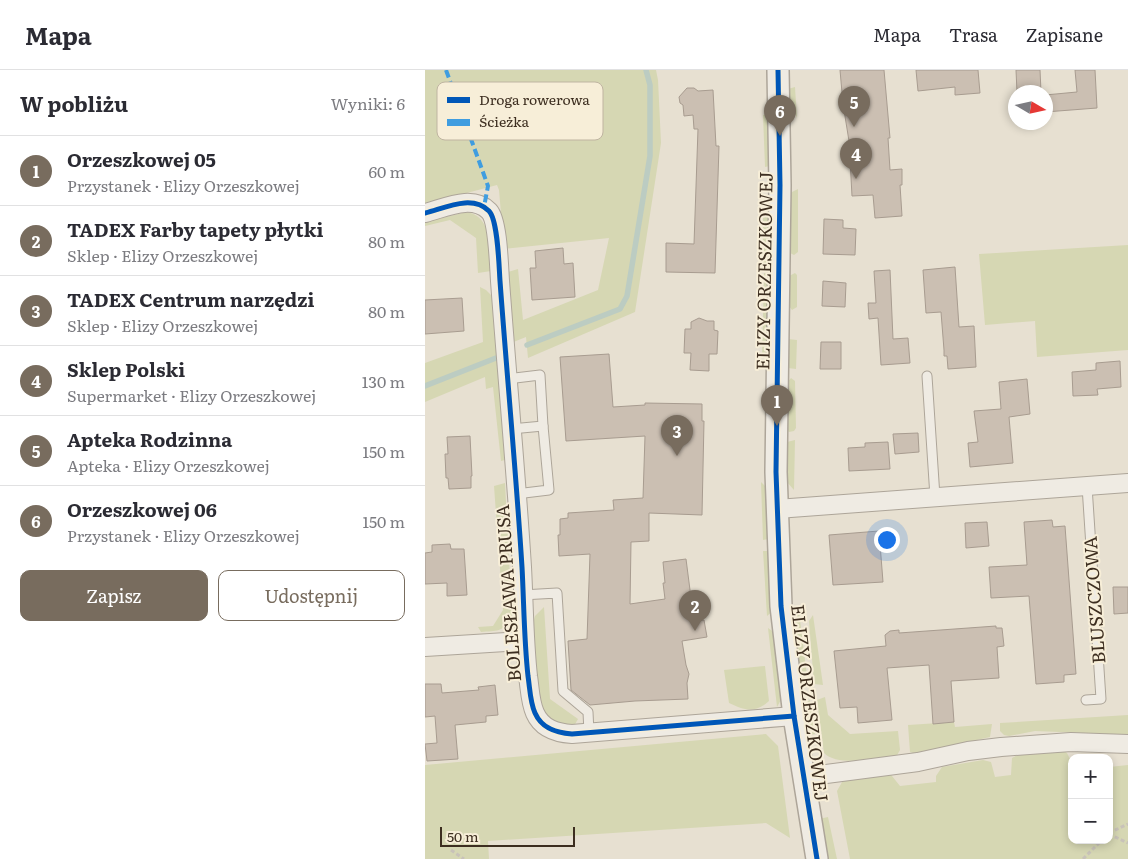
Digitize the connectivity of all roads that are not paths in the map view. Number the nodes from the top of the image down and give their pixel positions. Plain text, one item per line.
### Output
1 (778, 70) edge
2 (425, 213) edge
3 (927, 376) dead end
4 (507, 380) junction
5 (543, 426) junction
6 (511, 429) junction
7 (1128, 482) edge
8 (1087, 486) junction
9 (516, 494) junction
10 (935, 497) junction
11 (777, 509) junction
12 (522, 596) junction
13 (524, 641) junction
14 (425, 647) edge
15 (1085, 700) dead end
16 (794, 716) junction
17 (589, 733) junction
18 (1128, 744) edge
19 (803, 777) junction
20 (817, 859) edge

1 - 11 street, ELIZY ORZESZKOWEJ
2 - 4 street, BOLESŁAWA PRUSA
3 - 10 lane
4 - 5 lane
4 - 6 street, BOLESŁAWA PRUSA
5 - 6 lane
5 - 9 lane
6 - 9 street, BOLESŁAWA PRUSA
7 - 8 street
8 - 10 street
8 - 15 lane, BLUSZCZOWA
9 - 12 street, BOLESŁAWA PRUSA
10 - 11 street
11 - 16 street, ELIZY ORZESZKOWEJ
12 - 13 street, BOLESŁAWA PRUSA
12 - 17 lane
13 - 14 street
13 - 17 street, BOLESŁAWA PRUSA
16 - 17 street, BOLESŁAWA PRUSA
16 - 19 street, ELIZY ORZESZKOWEJ
18 - 19 street
19 - 20 street, ELIZY ORZESZKOWEJ

